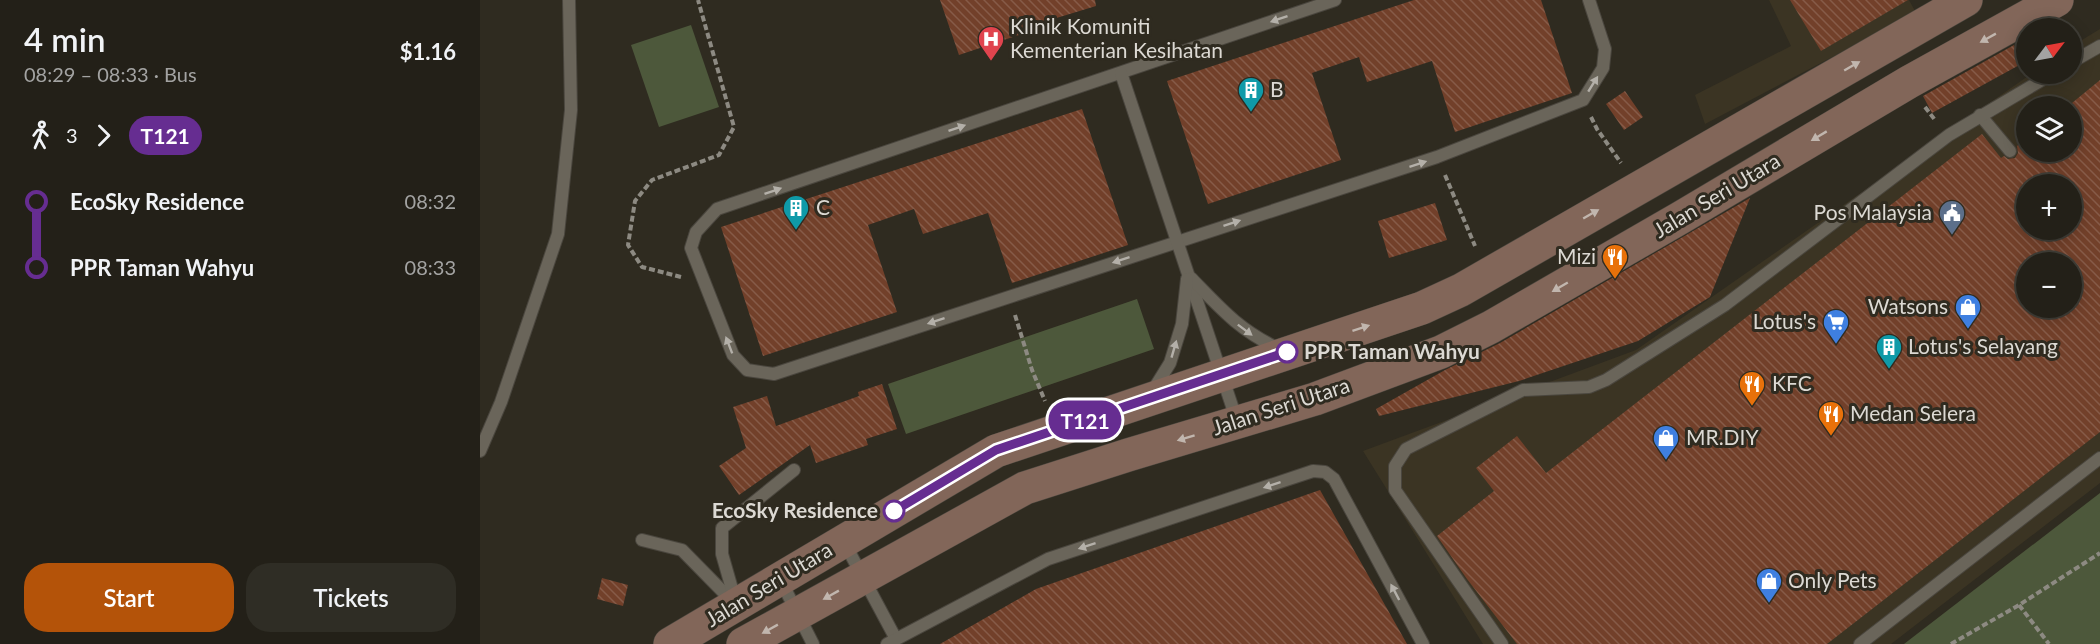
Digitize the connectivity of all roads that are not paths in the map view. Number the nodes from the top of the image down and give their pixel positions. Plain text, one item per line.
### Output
1 (569, 0) edge
2 (1335, 0) edge
3 (1589, 0) edge
4 (1966, 0) edge
5 (2057, 0) edge
6 (2100, 46) edge
7 (2082, 56) edge
8 (1121, 73) junction
9 (2034, 84) edge
10 (1980, 115) junction
11 (2010, 152) dead end
12 (1177, 241) junction
13 (1188, 275) junction
14 (1287, 352) junction
15 (1221, 374) junction
16 (1146, 400) junction
17 (1237, 422) junction
18 (480, 452) edge
19 (2100, 458) edge
20 (794, 470) dead end
21 (642, 540) dead end
22 (843, 541) junction
23 (863, 577) junction
24 (780, 578) junction
25 (736, 605) junction
26 (798, 613) junction
27 (892, 641) edge
28 (670, 644) edge
29 (743, 644) edge
30 (813, 644) edge
31 (1422, 644) edge
32 (1502, 644) edge
33 (1860, 644) edge

1 - 18 lane
2 -> 8 lane
12 -> 3 lane
14 -> 4 street, Jalan Seri Utara
5 -> 17 street, Jalan Seri Utara
6 - 7 lane
8 - 12 lane
12 -> 8 lane
9 - 10 lane
10 - 11 lane
10 - 32 lane
12 - 13 lane
13 -> 14 lane
13 - 15 lane
16 -> 13 lane
14 - 15 street, Jalan Seri Utara
15 - 16 street, Jalan Seri Utara
15 - 17 lane
16 - 22 street, Jalan Seri Utara
17 -> 23 street, Jalan Seri Utara
19 - 33 lane
20 - 25 lane
21 - 25 lane
22 - 23 lane
22 - 24 street, Jalan Seri Utara
23 -> 26 street, Jalan Seri Utara
23 - 27 lane
24 - 25 street, Jalan Seri Utara
24 - 26 lane
25 - 28 street, Jalan Seri Utara
26 -> 29 street, Jalan Seri Utara
26 - 30 lane
31 -> 27 lane

